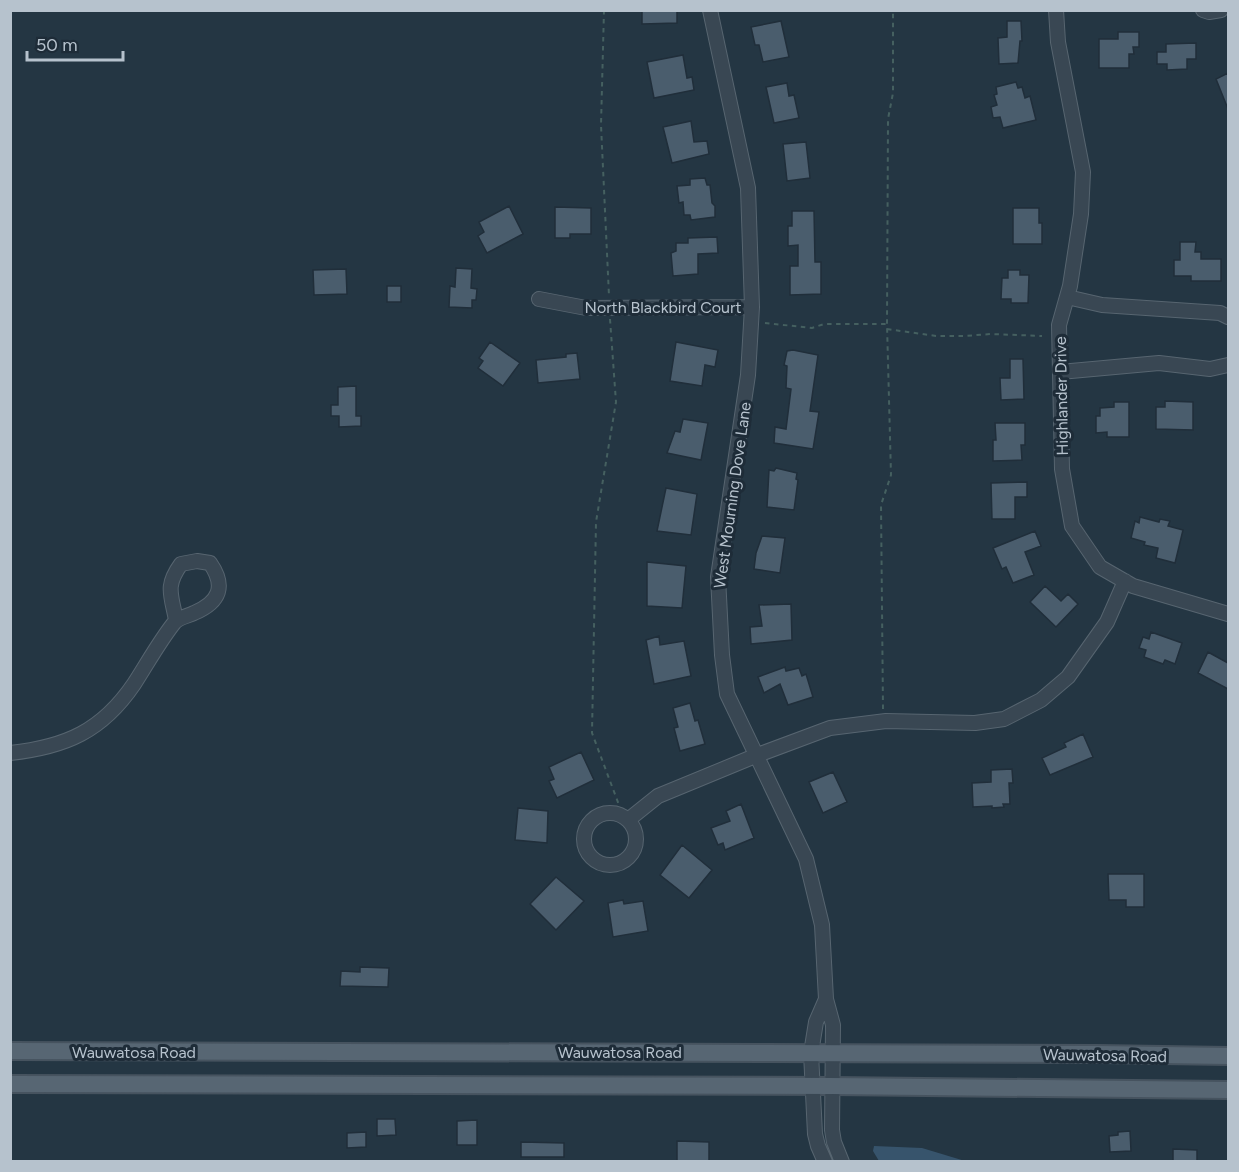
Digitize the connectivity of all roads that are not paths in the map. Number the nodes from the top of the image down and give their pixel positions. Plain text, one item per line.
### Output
1 (710, 10) edge
2 (1056, 10) edge
3 (1203, 10) edge
4 (1221, 10) edge
5 (1067, 297) junction
6 (539, 299) dead end
7 (752, 307) junction
8 (1228, 317) edge
9 (1228, 365) edge
10 (1060, 372) junction
11 (1125, 581) junction
12 (1228, 614) edge
13 (176, 620) junction
14 (10, 753) edge
15 (755, 756) junction
16 (623, 817) road end
17 (826, 999) junction
18 (10, 1050) edge
19 (811, 1053) junction
20 (832, 1053) junction
21 (1228, 1056) edge
22 (10, 1084) edge
23 (812, 1086) junction
24 (832, 1086) junction
25 (1228, 1090) edge
26 (825, 1161) edge
27 (842, 1161) edge

1 - 7 street, West Mourning Dove Lane
2 - 5 street, Highlander Drive
3 - 4 street
5 - 8 street
5 - 10 street, Highlander Drive
6 - 7 street, North Blackbird Court
7 - 15 street, West Mourning Dove Lane
9 - 10 street
10 - 11 street, Highlander Drive
11 - 12 street, Highlander Drive
11 - 15 street
13 - 13 street
13 - 14 street
15 - 16 street
15 - 17 street, West Mourning Dove Lane
17 - 19 street
17 - 20 street
18 - 19 main road, Wauwatosa Road
19 - 20 main road, Wauwatosa Road
19 - 23 street
20 - 21 main road, Wauwatosa Road
20 - 24 street
22 - 23 main road, Wauwatosa Road
23 - 24 main road, Wauwatosa Road
23 - 26 street
24 - 25 main road, Wauwatosa Road
24 - 27 street

